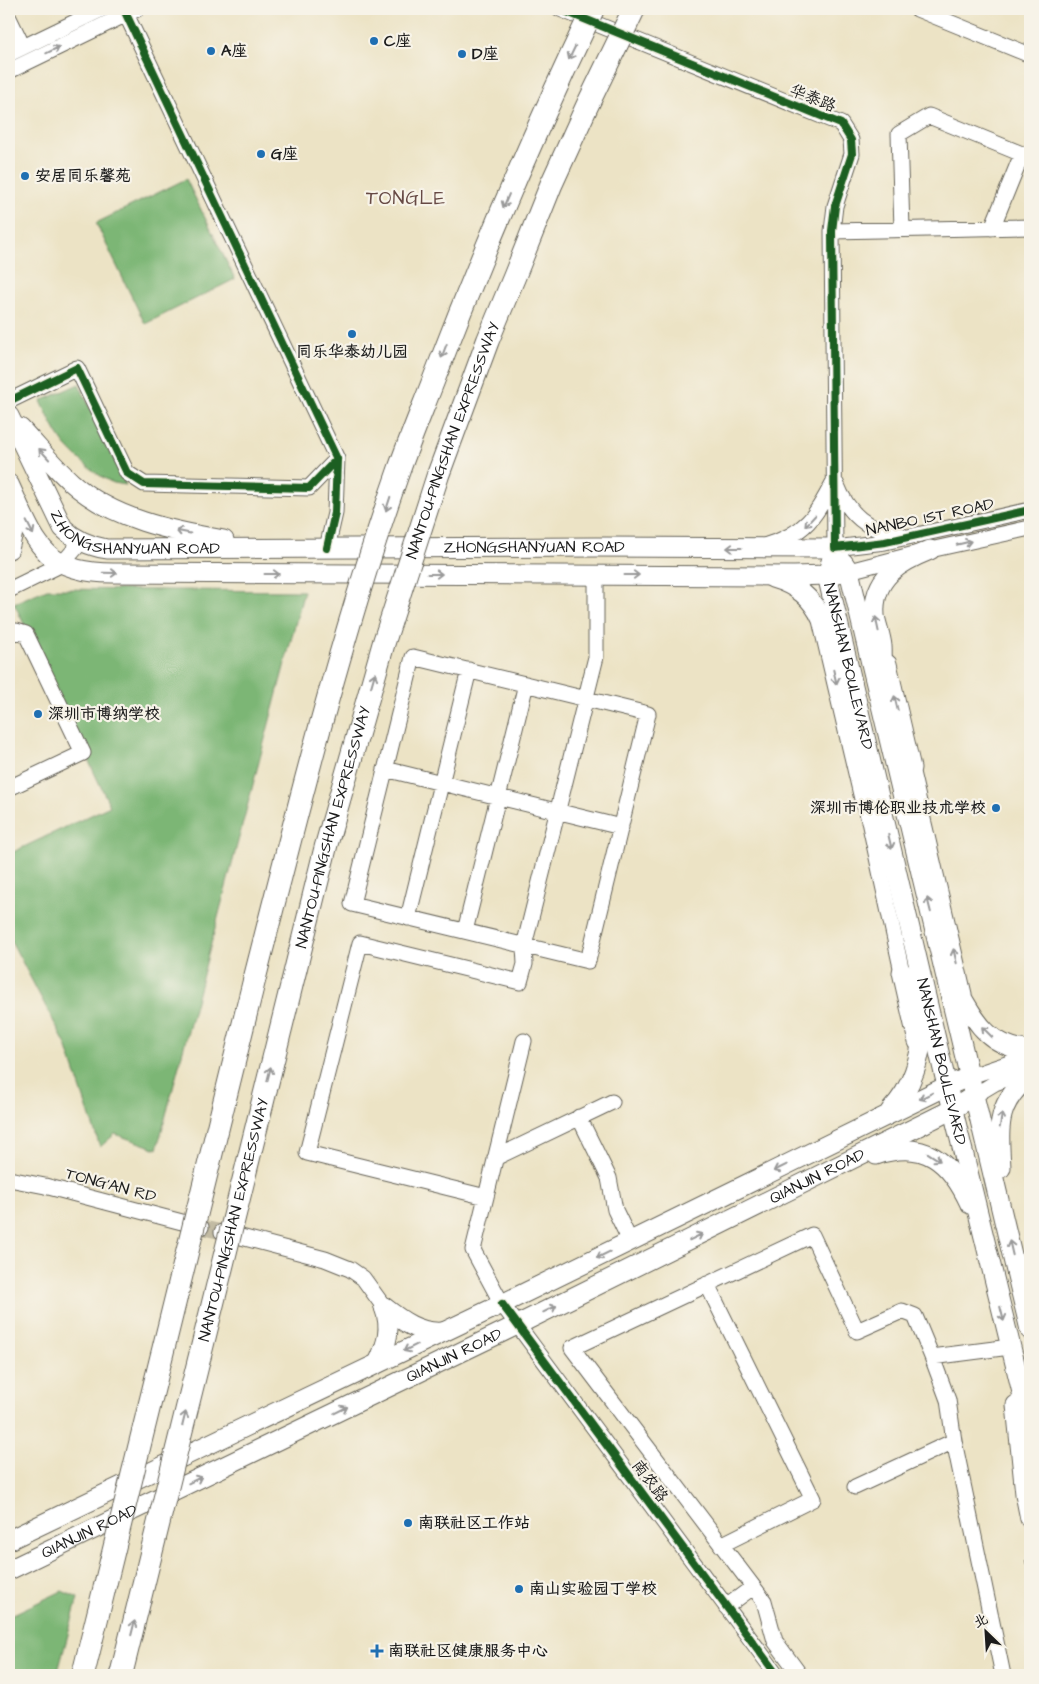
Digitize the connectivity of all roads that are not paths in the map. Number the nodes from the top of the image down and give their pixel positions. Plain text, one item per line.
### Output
1 (102, 9) edge
2 (560, 9) edge
3 (593, 9) edge
4 (634, 9) edge
5 (917, 9) edge
6 (132, 12) edge
7 (9, 18) edge
8 (23, 47) junction
9 (9, 54) edge
10 (1030, 55) edge
11 (9, 71) edge
12 (1030, 227) edge
13 (992, 228) junction
14 (902, 229) junction
15 (832, 231) junction
16 (9, 401) edge
17 (9, 416) edge
18 (338, 459) junction
19 (834, 479) junction
20 (9, 484) edge
21 (9, 500) edge
22 (1030, 510) edge
23 (1030, 528) edge
24 (921, 534) junction
25 (81, 542) junction
26 (282, 548) junction
27 (327, 548) junction
28 (759, 548) junction
29 (835, 548) junction
30 (9, 549) edge
31 (930, 550) junction
32 (62, 564) junction
33 (848, 571) junction
34 (596, 575) junction
35 (759, 575) junction
36 (827, 575) junction
37 (9, 590) edge
38 (822, 620) junction
39 (9, 634) edge
40 (882, 646) junction
41 (469, 670) junction
42 (526, 684) junction
43 (586, 698) junction
44 (841, 701) junction
45 (880, 707) junction
46 (866, 743) junction
47 (911, 768) junction
48 (385, 769) junction
49 (441, 783) junction
50 (9, 788) edge
51 (498, 797) junction
52 (864, 803) junction
53 (557, 811) junction
54 (620, 827) junction
55 (408, 918) junction
56 (465, 931) junction
57 (524, 946) junction
58 (944, 966) junction
59 (902, 972) junction
60 (967, 1003) junction
61 (928, 1005) junction
62 (961, 1037) junction
63 (524, 1041) dead end
64 (1030, 1051) edge
65 (919, 1054) junction
66 (1030, 1056) edge
67 (1030, 1070) edge
68 (971, 1076) junction
69 (1030, 1076) edge
70 (947, 1086) junction
71 (975, 1095) junction
72 (612, 1102) dead end
73 (952, 1110) junction
74 (579, 1118) junction
75 (883, 1118) junction
76 (495, 1158) junction
77 (837, 1167) junction
78 (9, 1179) edge
79 (486, 1197) junction
80 (1005, 1221) junction
81 (204, 1228) tunnel mouth
82 (222, 1232) tunnel mouth
83 (982, 1232) junction
84 (630, 1241) junction
85 (707, 1284) junction
86 (502, 1304) junction
87 (384, 1307) junction
88 (517, 1325) junction
89 (1030, 1330) edge
90 (443, 1332) junction
91 (1010, 1347) junction
92 (932, 1357) junction
93 (378, 1363) junction
94 (1030, 1425) edge
95 (954, 1441) junction
96 (855, 1487) dead end
97 (1030, 1519) edge
98 (9, 1540) edge
99 (722, 1545) junction
100 (9, 1570) edge
101 (753, 1587) junction
102 (726, 1607) junction
103 (101, 1613) dead end
104 (85, 1675) edge
105 (121, 1675) edge
106 (777, 1675) edge
107 (800, 1675) edge
108 (1003, 1675) edge

1 - 8 street
2 - 15 street, 华泰路
3 -> 104 highway, bridge
105 -> 4 highway, NANTOU-PINGSHAN EXPRESSWAY, bridge
5 - 10 street
11 -> 6 street
6 - 18 street
7 - 8 street
8 - 9 street
12 - 13 street
13 - 14 street
13 - 14 street
14 - 15 street
15 - 19 street, 华泰路
16 - 18 street
17 - 25 main road, ZHONGSHANYUAN ROAD
26 -> 17 main road
18 - 27 street
19 - 24 street
19 -> 28 street
19 - 29 street, 华泰路
20 -> 32 main road, ZHONGSHANYUAN ROAD
21 - 30 main road
22 - 24 street, NANBO 1ST ROAD
31 -> 23 street, NANBO 1ST ROAD
24 - 29 street, NANBO 1ST ROAD
25 - 26 main road, ZHONGSHANYUAN ROAD
25 - 32 street
26 - 27 main road, ZHONGSHANYUAN ROAD
28 -> 27 main road, ZHONGSHANYUAN ROAD
28 - 29 main road, ZHONGSHANYUAN ROAD
29 - 33 main road, NANSHAN BOULEVARD
29 - 36 main road, NANSHAN BOULEVARD
31 - 33 street, NANBO 1ST ROAD
40 -> 31 main road
32 -> 34 main road, ZHONGSHANYUAN ROAD
32 - 37 street
33 - 36 main road, ZHONGSHANYUAN ROAD
33 - 45 main road, NANSHAN BOULEVARD
34 -> 35 main road, ZHONGSHANYUAN ROAD
34 - 43 street
35 - 36 main road, ZHONGSHANYUAN ROAD
35 - 38 main road
36 - 38 main road
36 - 46 main road, NANSHAN BOULEVARD
38 -> 44 main road
39 - 50 street
40 - 45 main road
47 -> 40 main road
41 - 42 street
41 - 48 street
41 - 49 street
42 - 43 street
42 - 51 street
43 - 53 street
43 - 54 street
44 - 46 main road
44 - 52 main road
45 - 47 street
58 -> 45 main road, NANSHAN BOULEVARD
46 - 52 street
46 -> 61 main road, NANSHAN BOULEVARD
60 -> 47 street
48 - 49 street
48 - 55 street
49 - 51 street
49 - 55 street
51 - 53 street
51 - 56 street
52 - 59 street
53 - 54 street
53 - 57 street
54 - 57 street
55 - 56 street
56 - 57 street
57 - 79 street
58 - 60 main road
58 - 62 main road, NANSHAN BOULEVARD
59 - 61 street
59 - 65 main road
60 - 62 street
64 -> 60 main road
61 - 65 main road
61 - 70 main road, NANSHAN BOULEVARD
62 - 68 main road, NANSHAN BOULEVARD
63 - 76 street, 南农路
65 - 75 main road
66 - 68 street
67 - 71 street
68 - 70 main road, QIANJIN ROAD
68 - 71 main road, NANSHAN BOULEVARD
80 -> 69 main road
70 - 73 main road, NANSHAN BOULEVARD
70 -> 75 main road, QIANJIN ROAD
71 - 73 main road, QIANJIN ROAD
71 - 80 main road, NANSHAN BOULEVARD
72 - 74 street
73 - 77 main road, QIANJIN ROAD
73 - 83 main road, NANSHAN BOULEVARD
74 - 76 street
74 - 84 street
75 -> 84 main road, QIANJIN ROAD
76 - 79 street, 南农路
77 -> 83 main road
88 -> 77 main road, QIANJIN ROAD
78 - 81 street, TONG'AN RD
79 - 86 street, 南农路
89 -> 80 main road, NANSHAN BOULEVARD
82 - 87 street
83 -> 91 main road, NANSHAN BOULEVARD
84 -> 86 main road, QIANJIN ROAD
85 - 92 street
85 - 99 street
85 - 99 street
86 - 88 street, 南农路
86 - 90 main road, QIANJIN ROAD
87 - 90 main road
87 - 93 main road
100 -> 88 main road, QIANJIN ROAD
88 - 102 street, 南农路
90 -> 93 main road, QIANJIN ROAD
91 - 92 street
91 - 94 main road, NANSHAN BOULEVARD
91 - 97 main road
92 - 95 street
93 - 98 main road, QIANJIN ROAD
95 - 96 street
95 - 108 street
99 - 101 street
101 - 102 street
101 - 107 street
102 - 106 street, 南农路
103 - 104 street

